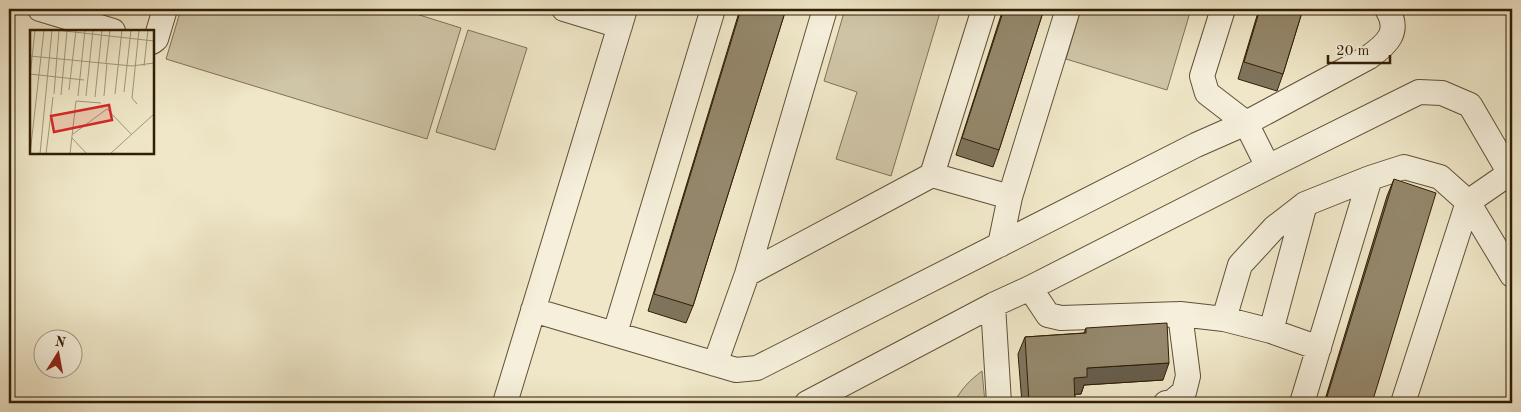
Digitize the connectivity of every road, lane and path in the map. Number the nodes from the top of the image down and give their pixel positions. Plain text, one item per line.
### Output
1 (42, 9) edge
2 (165, 9) edge
3 (564, 9) edge
4 (713, 9) edge
5 (825, 9) edge
6 (984, 9) edge
7 (1068, 9) edge
8 (1223, 9) edge
9 (1387, 9) edge
10 (622, 17) edge
11 (110, 30) edge
12 (154, 40) edge
13 (1246, 123) junction
14 (1268, 167) junction
15 (932, 175) junction
16 (1511, 175) edge
17 (1370, 178) junction
18 (1010, 197) junction
19 (1468, 202) junction
20 (1305, 204) junction
21 (1000, 245) junction
22 (747, 274) junction
23 (1512, 276) edge
24 (1030, 288) junction
25 (993, 305) junction
26 (533, 310) junction
27 (1180, 314) junction
28 (1224, 319) junction
29 (1271, 331) junction
30 (614, 333) junction
31 (1319, 348) junction
32 (715, 364) junction
33 (505, 403) edge
34 (807, 403) edge
35 (999, 403) edge
36 (1166, 403) edge
37 (1302, 403) edge
38 (1403, 403) edge

1 - 11 street
2 - 12 street
3 - 10 street
4 - 30 street
5 - 22 street
6 - 15 street
7 - 18 street
8 - 13 street
9 - 13 street
10 - 26 street
13 - 14 street
13 - 21 street
14 - 16 street
14 - 24 street
15 - 18 street
15 - 22 street
16 - 19 street
17 - 19 street
17 - 20 street
17 - 31 street
18 - 21 street
19 - 23 street
19 - 38 street
20 - 28 street
20 - 29 street
21 - 32 street
22 - 32 street
24 - 25 street
24 - 27 street
25 - 34 street
25 - 35 street
26 - 30 street
26 - 33 street
27 - 28 street
27 - 36 street
28 - 29 street
29 - 31 street
30 - 32 street
31 - 37 street

